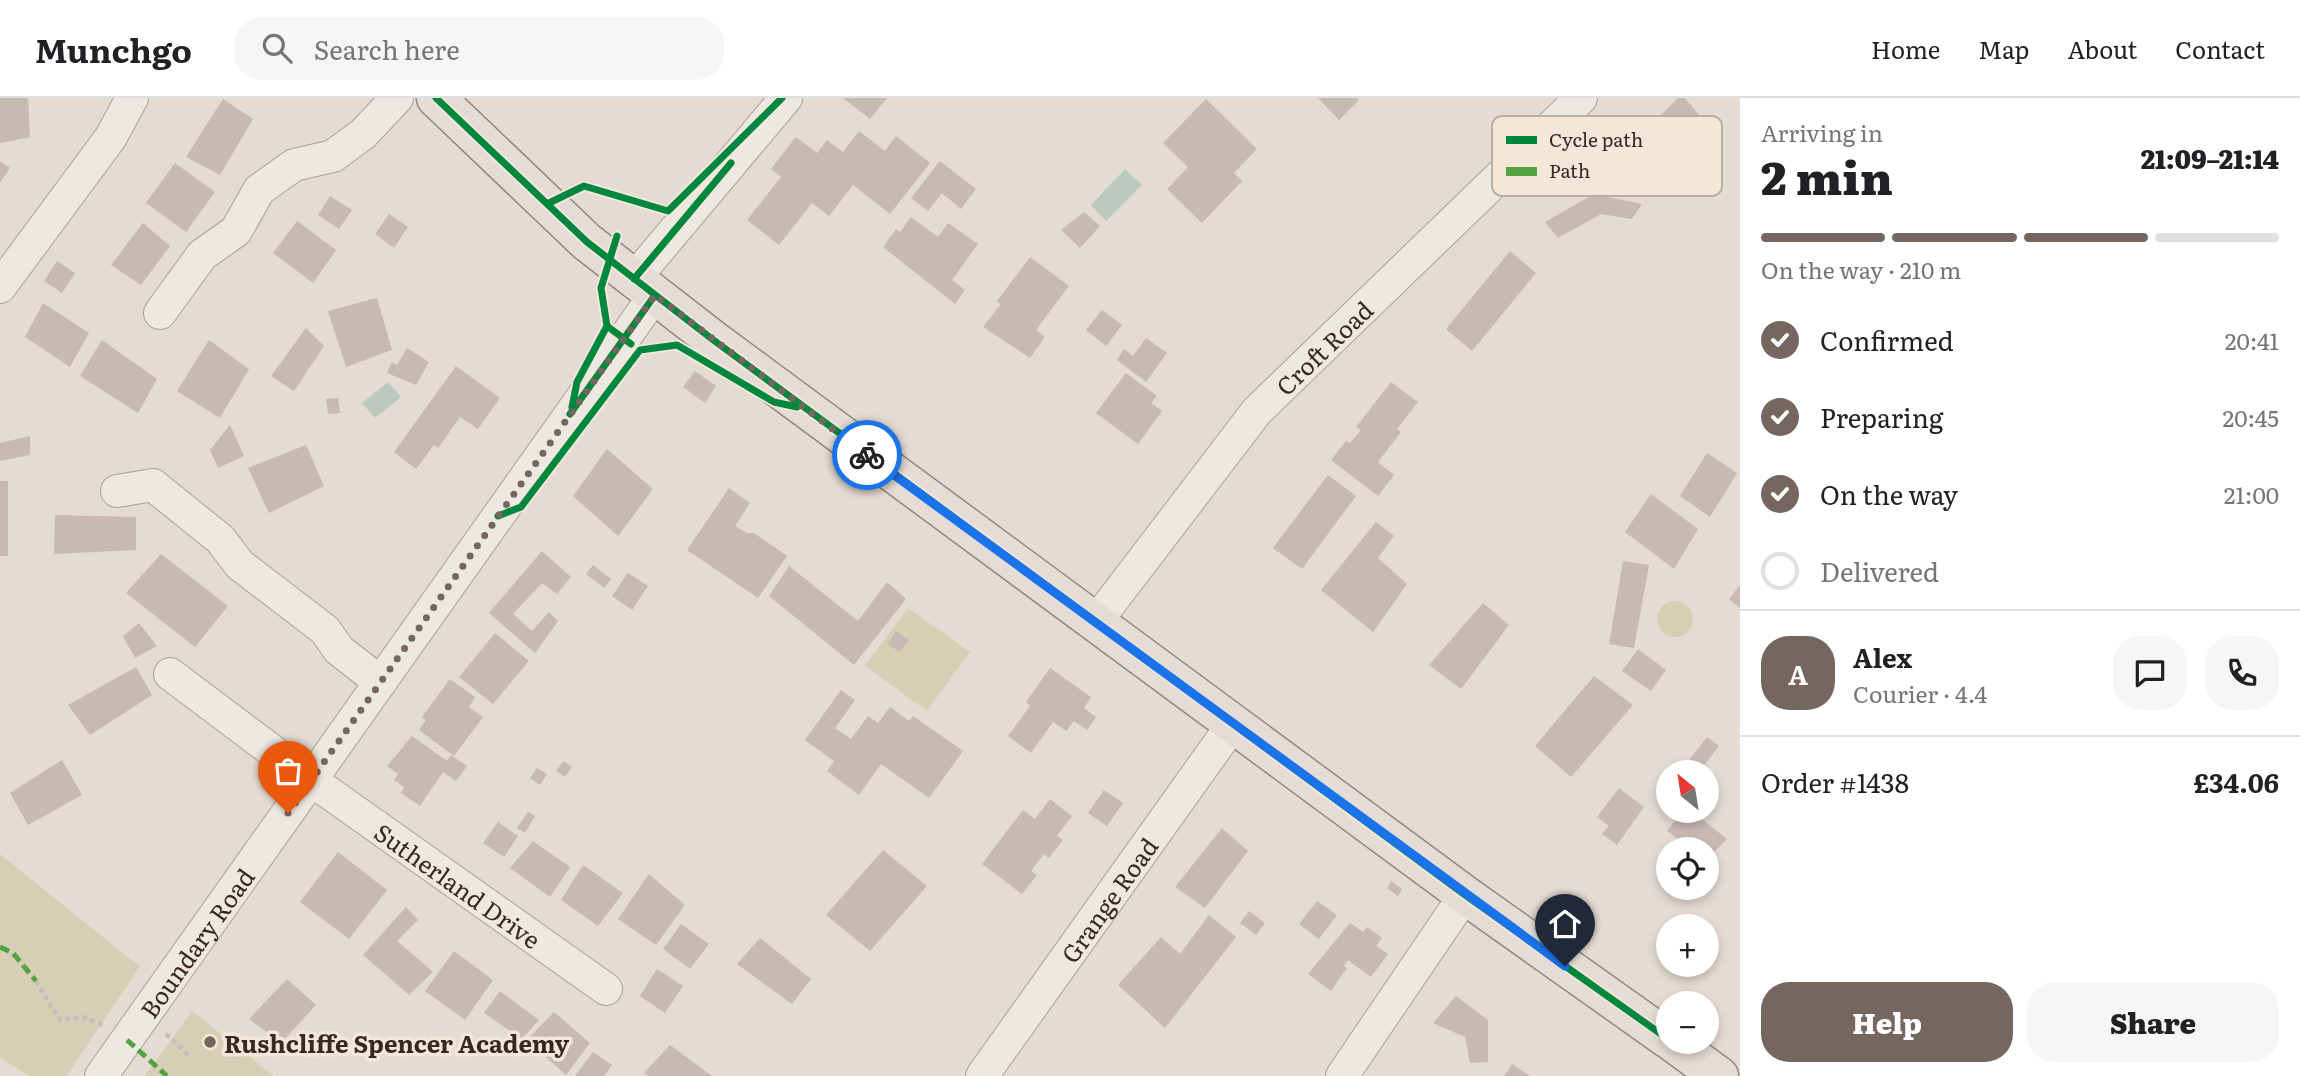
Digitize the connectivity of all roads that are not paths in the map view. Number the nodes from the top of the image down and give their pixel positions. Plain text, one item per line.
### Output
1 (132, 98) edge
2 (397, 98) edge
3 (436, 98) edge
4 (786, 98) edge
5 (1581, 98) edge
6 (1562, 116) edge
7 (1492, 184) edge
8 (0, 287) edge
9 (644, 287) junction
10 (159, 312) dead end
11 (117, 491) dead end
12 (1096, 622) junction
13 (170, 674) dead end
14 (380, 682) junction
15 (1233, 724) junction
16 (311, 779) junction
17 (1465, 895) junction
18 (606, 989) dead end
19 (1656, 1031) edge
20 (1689, 1054) edge
21 (101, 1076) edge
22 (982, 1076) edge
23 (1342, 1076) edge
24 (1720, 1076) edge

1 - 8 street
2 - 10 street
3 - 9 main road
4 - 9 street, Boundary Road
5 - 6 street, Croft Road
7 - 12 street, Croft Road
9 - 12 main road
9 - 14 street, Boundary Road
11 - 14 street
12 - 15 main road
13 - 16 street, Sutherland Drive
14 - 16 street, Boundary Road
15 - 17 main road
15 - 22 street, Grange Road
16 - 18 street, Sutherland Drive
16 - 21 street, Boundary Road
17 - 19 main road
17 - 23 street
20 - 24 main road

